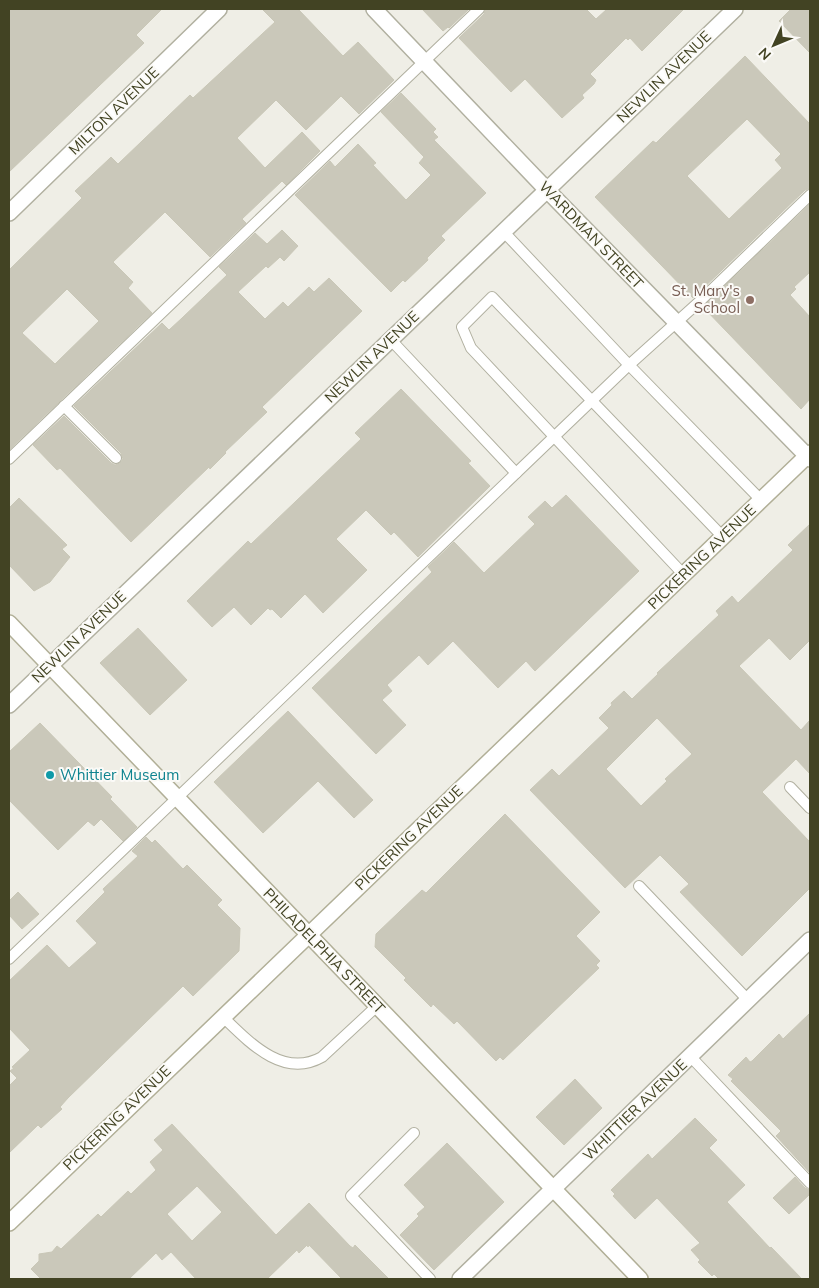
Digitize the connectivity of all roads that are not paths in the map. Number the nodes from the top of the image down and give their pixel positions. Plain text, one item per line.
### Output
1 (219, 9) edge
2 (374, 9) edge
3 (480, 9) edge
4 (735, 9) edge
5 (424, 62) junction
6 (547, 190) junction
7 (810, 195) edge
8 (9, 213) edge
9 (504, 232) junction
10 (675, 322) junction
11 (391, 340) junction
12 (629, 365) junction
13 (592, 400) junction
14 (64, 406) junction
15 (555, 436) junction
16 (809, 456) edge
17 (116, 458) dead end
18 (9, 459) edge
19 (516, 473) junction
20 (761, 500) junction
21 (723, 537) junction
22 (684, 574) junction
23 (9, 623) edge
24 (49, 666) junction
25 (9, 705) edge
26 (790, 787) dead end
27 (177, 798) junction
28 (810, 808) edge
29 (639, 886) dead end
30 (308, 935) junction
31 (810, 940) edge
32 (9, 959) edge
33 (748, 1000) junction
34 (377, 1006) junction
35 (223, 1017) junction
36 (690, 1056) junction
37 (414, 1133) dead end
38 (810, 1183) edge
39 (553, 1189) junction
40 (9, 1223) edge
41 (430, 1279) edge
42 (460, 1279) edge
43 (640, 1279) edge

1 - 8 street, MILTON AVENUE
2 - 5 street, WARDMAN STREET
3 - 5 lane
4 - 6 street, NEWLIN AVENUE
5 - 6 street, WARDMAN STREET
5 - 14 lane
6 - 9 street, NEWLIN AVENUE
6 - 10 street, WARDMAN STREET
7 - 10 lane
9 - 11 street, NEWLIN AVENUE
9 - 12 lane
10 - 12 lane
10 - 16 street, WARDMAN STREET
11 - 19 lane
11 - 24 street, NEWLIN AVENUE
12 - 13 lane
12 - 20 lane
13 - 15 lane
13 - 15 lane
13 - 21 lane
14 - 17 lane
14 - 18 lane
15 - 19 lane
15 - 22 lane
16 - 20 street, PICKERING AVENUE
19 - 27 lane
20 - 21 street, PICKERING AVENUE
21 - 22 street, PICKERING AVENUE
22 - 30 street, PICKERING AVENUE
23 - 24 street, PHILADELPHIA STREET
24 - 25 street, NEWLIN AVENUE
24 - 27 street, PHILADELPHIA STREET
26 - 28 lane
27 - 30 street, PHILADELPHIA STREET
27 - 32 lane
29 - 33 lane
30 - 34 street, PHILADELPHIA STREET
30 - 35 street, PICKERING AVENUE
31 - 33 street, WHITTIER AVENUE
33 - 36 street, WHITTIER AVENUE
34 - 35 lane
34 - 39 street, PHILADELPHIA STREET
35 - 40 street, PICKERING AVENUE
36 - 38 lane
36 - 39 street, WHITTIER AVENUE
37 - 41 lane
39 - 42 street, WHITTIER AVENUE
39 - 43 street, PHILADELPHIA STREET

